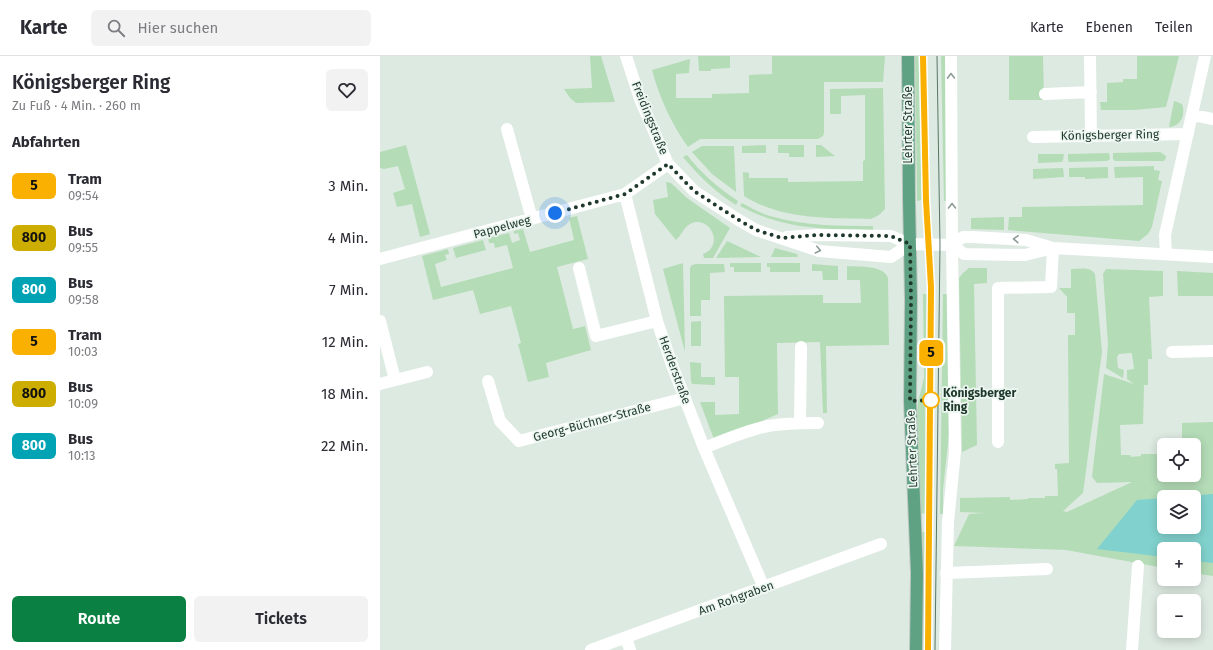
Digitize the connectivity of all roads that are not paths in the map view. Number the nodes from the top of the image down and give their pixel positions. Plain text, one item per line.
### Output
1 (626, 56) edge
2 (908, 56) edge
3 (951, 56) edge
4 (1090, 56) edge
5 (1205, 56) edge
6 (1090, 92) junction
7 (1045, 94) dead end
8 (1193, 115) junction
9 (1213, 119) edge
10 (507, 129) dead end
11 (1188, 134) junction
12 (1091, 135) junction
13 (1032, 137) dead end
14 (668, 164) junction
15 (625, 194) junction
16 (532, 219) junction
17 (782, 238) junction
18 (910, 244) junction
19 (952, 245) junction
20 (1053, 248) junction
21 (1166, 254) junction
22 (1213, 257) edge
23 (380, 259) edge
24 (579, 268) dead end
25 (380, 321) edge
26 (657, 321) junction
27 (801, 347) dead end
28 (1213, 351) edge
29 (1172, 352) dead end
30 (427, 372) dead end
31 (395, 380) junction
32 (488, 381) dead end
33 (380, 384) edge
34 (684, 398) junction
35 (800, 422) junction
36 (818, 423) dead end
37 (998, 442) dead end
38 (704, 448) junction
39 (881, 544) dead end
40 (1138, 566) dead end
41 (1047, 569) dead end
42 (946, 573) junction
43 (764, 588) junction
44 (626, 638) junction
45 (591, 650) edge
46 (630, 650) edge
47 (916, 650) edge
48 (945, 650) edge
49 (1132, 650) edge

1 - 14 street, Freidingstraße
2 - 18 main road, Lehrter Straße
19 -> 3 street
4 - 6 street
5 - 8 street
6 - 7 street
6 - 12 street
8 - 9 street
8 - 11 street
10 - 16 street
11 - 12 street, Königsberger Ring
11 - 21 street
12 - 13 street, Königsberger Ring
14 - 15 street
14 - 17 street, Freidingstraße
15 - 16 street, Pappelweg
15 - 26 street, Herderstraße
16 - 23 street, Pappelweg
17 - 18 street, Freidingstraße
17 -> 18 street, Freidingstraße
18 - 19 street
18 - 47 main road, Lehrter Straße
19 - 20 street
20 -> 19 street
19 - 42 street
20 - 21 street
20 - 37 street
21 - 22 street
24 - 26 street
25 - 31 street
26 - 34 street, Herderstraße
27 - 35 street
28 - 29 street
30 - 31 street
31 - 33 street
32 - 34 street, Georg-Büchner-Straße
34 - 38 street, Herderstraße
35 - 36 street
35 - 38 street
38 - 43 street, Herderstraße
39 - 43 street, Am Rohgraben
40 - 49 street
41 - 42 street
42 - 48 street
43 - 44 street, Am Rohgraben
44 - 45 street, Am Rohgraben
44 - 46 street

